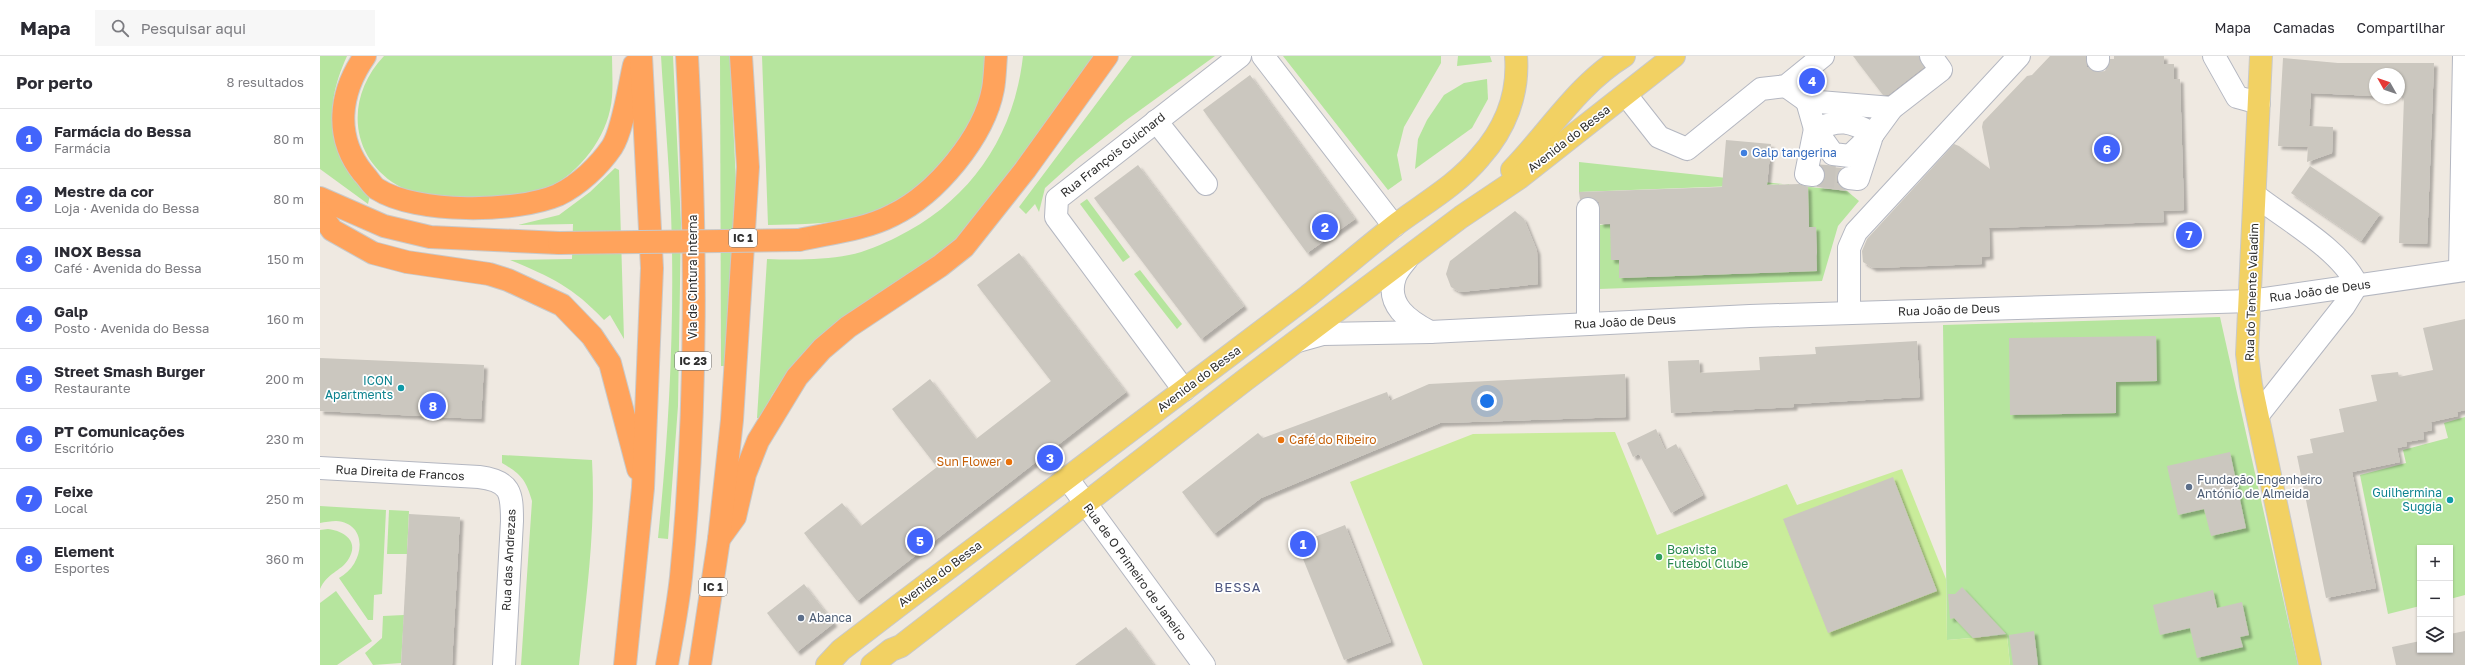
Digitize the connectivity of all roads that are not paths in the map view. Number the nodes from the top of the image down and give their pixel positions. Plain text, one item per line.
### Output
1 (364, 56) edge
2 (636, 56) edge
3 (641, 56) edge
4 (687, 56) edge
5 (741, 56) edge
6 (996, 56) edge
7 (1107, 56) edge
8 (1240, 56) edge
9 (1263, 56) edge
10 (1516, 56) edge
11 (1624, 56) edge
12 (1674, 56) edge
13 (1823, 56) edge
14 (1931, 56) edge
15 (2019, 56) edge
16 (2214, 56) edge
17 (2261, 56) edge
18 (2464, 56) edge
19 (1786, 86) junction
20 (1626, 95) junction
21 (1807, 101) junction
22 (2259, 102) junction
23 (1892, 108) junction
24 (1156, 121) junction
25 (1816, 129) junction
26 (1873, 134) junction
27 (1813, 174) dead end
28 (1849, 178) tunnel mouth
29 (1206, 184) dead end
30 (2256, 196) junction
31 (320, 198) edge
32 (1588, 209) dead end
33 (320, 213) edge
34 (1461, 217) junction
35 (1394, 226) junction
36 (1407, 259) junction
37 (2463, 270) edge
38 (2356, 285) junction
39 (2251, 301) junction
40 (1849, 313) junction
41 (1588, 324) junction
42 (1430, 332) junction
43 (1298, 340) junction
44 (1184, 390) junction
45 (2258, 415) junction
46 (320, 468) edge
47 (479, 477) joint
48 (1067, 478) junction
49 (643, 488) junction
50 (1086, 504) junction
51 (719, 539) junction
52 (902, 646) junction
53 (504, 665) edge
54 (625, 665) edge
55 (667, 665) edge
56 (700, 665) edge
57 (827, 665) edge
58 (872, 665) edge
59 (886, 665) edge
60 (1204, 665) edge
61 (2310, 665) edge

1 - 2 highway
3 - 49 highway
4 - 55 highway, Via de Cintura Interna / IC 23
5 - 51 highway, IC 1
6 - 31 highway, bridge
7 - 51 highway
8 - 24 street, Rua François Guichard
9 - 35 street
10 - 35 main road, Avenida do Bessa
11 - 34 main road, Avenida do Bessa
12 - 20 main road, Avenida do Bessa
13 - 19 street
14 - 23 street
15 - 40 street
16 - 22 street
17 - 22 main road, Rua do Tenente Valadim
18 - 37 street
19 - 20 street
19 - 21 street
20 - 34 main road, Avenida do Bessa
21 - 23 street
21 - 25 street
22 - 30 main road, Rua do Tenente Valadim
23 - 26 street
24 - 29 street
24 - 44 street, Rua François Guichard
25 - 26 street
25 - 27 street
26 - 28 street
30 - 38 street
30 - 39 main road, Rua do Tenente Valadim
32 - 41 street
33 - 49 highway
34 - 36 main road, Avenida do Bessa
35 - 44 main road, Avenida do Bessa
36 - 42 street
36 - 43 main road, Avenida do Bessa
37 - 38 street, Rua João de Deus
38 - 39 street, Rua João de Deus
38 - 45 street
39 - 40 street, Rua João de Deus
39 - 45 main road, Rua do Tenente Valadim
40 - 41 street, Rua João de Deus
41 - 42 street, Rua João de Deus
42 - 43 street, Rua João de Deus
43 - 50 main road, Avenida do Bessa
44 - 48 main road, Avenida do Bessa
45 - 61 main road, Rua do Tenente Valadim
46 - 47 street, Rua Direita de Francos
47 - 53 street, Rua das Andrezas
48 - 50 street, Rua de O Primeiro de Janeiro
48 - 57 main road, Avenida do Bessa
49 - 54 highway
50 - 52 main road, Avenida do Bessa
50 - 60 street, Rua de O Primeiro de Janeiro
51 - 56 highway, IC 1
52 - 58 main road, Avenida do Bessa
52 - 59 street

